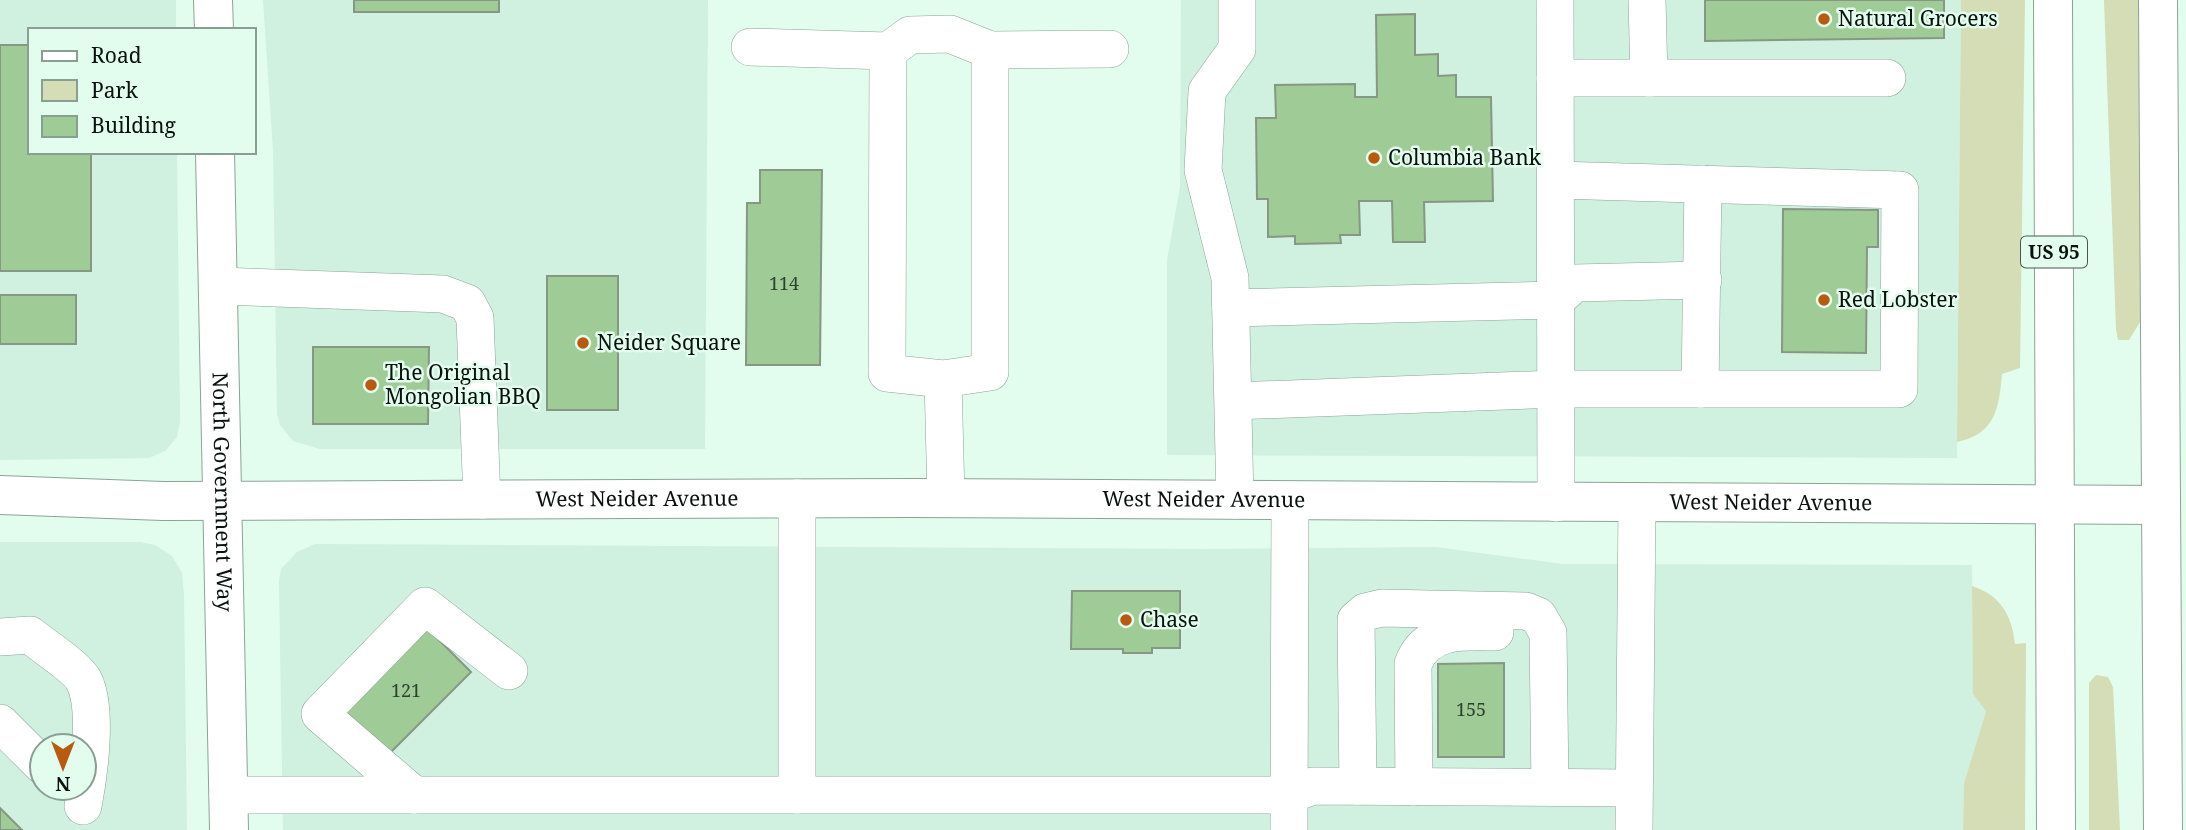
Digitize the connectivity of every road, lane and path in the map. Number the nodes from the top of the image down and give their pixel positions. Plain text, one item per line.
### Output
1 (213, 0) edge
2 (1237, 0) edge
3 (1555, 0) edge
4 (1647, 0) edge
5 (2053, 0) edge
6 (2158, 0) edge
7 (214, 28) edge
8 (750, 47) dead end
9 (1110, 49) dead end
10 (990, 50) junction
11 (888, 51) junction
12 (1555, 78) junction
13 (1649, 78) junction
14 (1887, 78) dead end
15 (215, 154) edge
16 (1556, 180) junction
17 (1703, 184) junction
18 (1703, 280) junction
19 (218, 286) junction
20 (1556, 300) junction
21 (1231, 308) junction
22 (943, 379) junction
23 (1556, 389) junction
24 (1700, 389) junction
25 (1234, 401) junction
26 (0, 495) edge
27 (797, 498) junction
28 (946, 498) junction
29 (482, 500) junction
30 (1236, 500) junction
31 (221, 501) junction
32 (1290, 501) junction
33 (1556, 503) junction
34 (1637, 503) junction
35 (2173, 504) edge
36 (2055, 505) junction
37 (1548, 632) junction
38 (0, 637) edge
39 (509, 671) dead end
40 (0, 723) edge
41 (28, 751) edge
42 (1358, 786) junction
43 (1414, 787) junction
44 (1550, 787) junction
45 (1634, 788) junction
46 (414, 795) junction
47 (797, 795) junction
48 (81, 808) edge
49 (1289, 812) edge
50 (228, 813) edge
51 (1634, 830) edge
52 (2056, 830) edge
53 (2163, 830) edge

1 - 7 main road
2 - 21 lane
3 - 12 lane
4 - 13 lane
5 - 36 main road, US 95
6 - 35 main road
8 - 11 lane
9 - 10 lane
10 - 11 lane
10 - 22 lane
11 - 22 lane
12 - 13 lane
12 - 16 lane
13 - 14 lane
15 - 19 main road, North Government Way
16 - 17 lane
16 - 20 lane
17 - 18 lane
17 - 24 lane
18 - 20 lane
18 - 24 lane
19 - 29 lane
19 - 31 main road, North Government Way
20 - 21 lane
20 - 23 lane
21 - 25 lane
22 - 28 lane
23 - 24 lane
23 - 25 lane
23 - 33 lane
25 - 30 lane
26 - 31 main road, West Neider Avenue
27 - 28 main road, West Neider Avenue
27 - 29 main road, West Neider Avenue
27 - 47 lane
28 - 30 main road, West Neider Avenue
29 - 31 main road, West Neider Avenue
30 - 32 main road, West Neider Avenue
31 - 50 main road, North Government Way
32 - 33 main road, West Neider Avenue
32 - 49 lane
33 - 34 main road, West Neider Avenue
34 - 36 main road, West Neider Avenue
34 - 45 lane
35 - 36 main road, West Neider Avenue
35 - 53 main road
36 - 52 main road, US 95
37 - 42 lane
37 - 43 lane
37 - 44 lane
38 - 48 lane
39 - 46 lane
40 - 41 lane
42 - 43 lane
42 - 49 lane
43 - 44 lane
44 - 45 lane
45 - 51 lane
46 - 47 lane
46 - 50 lane
47 - 49 lane

